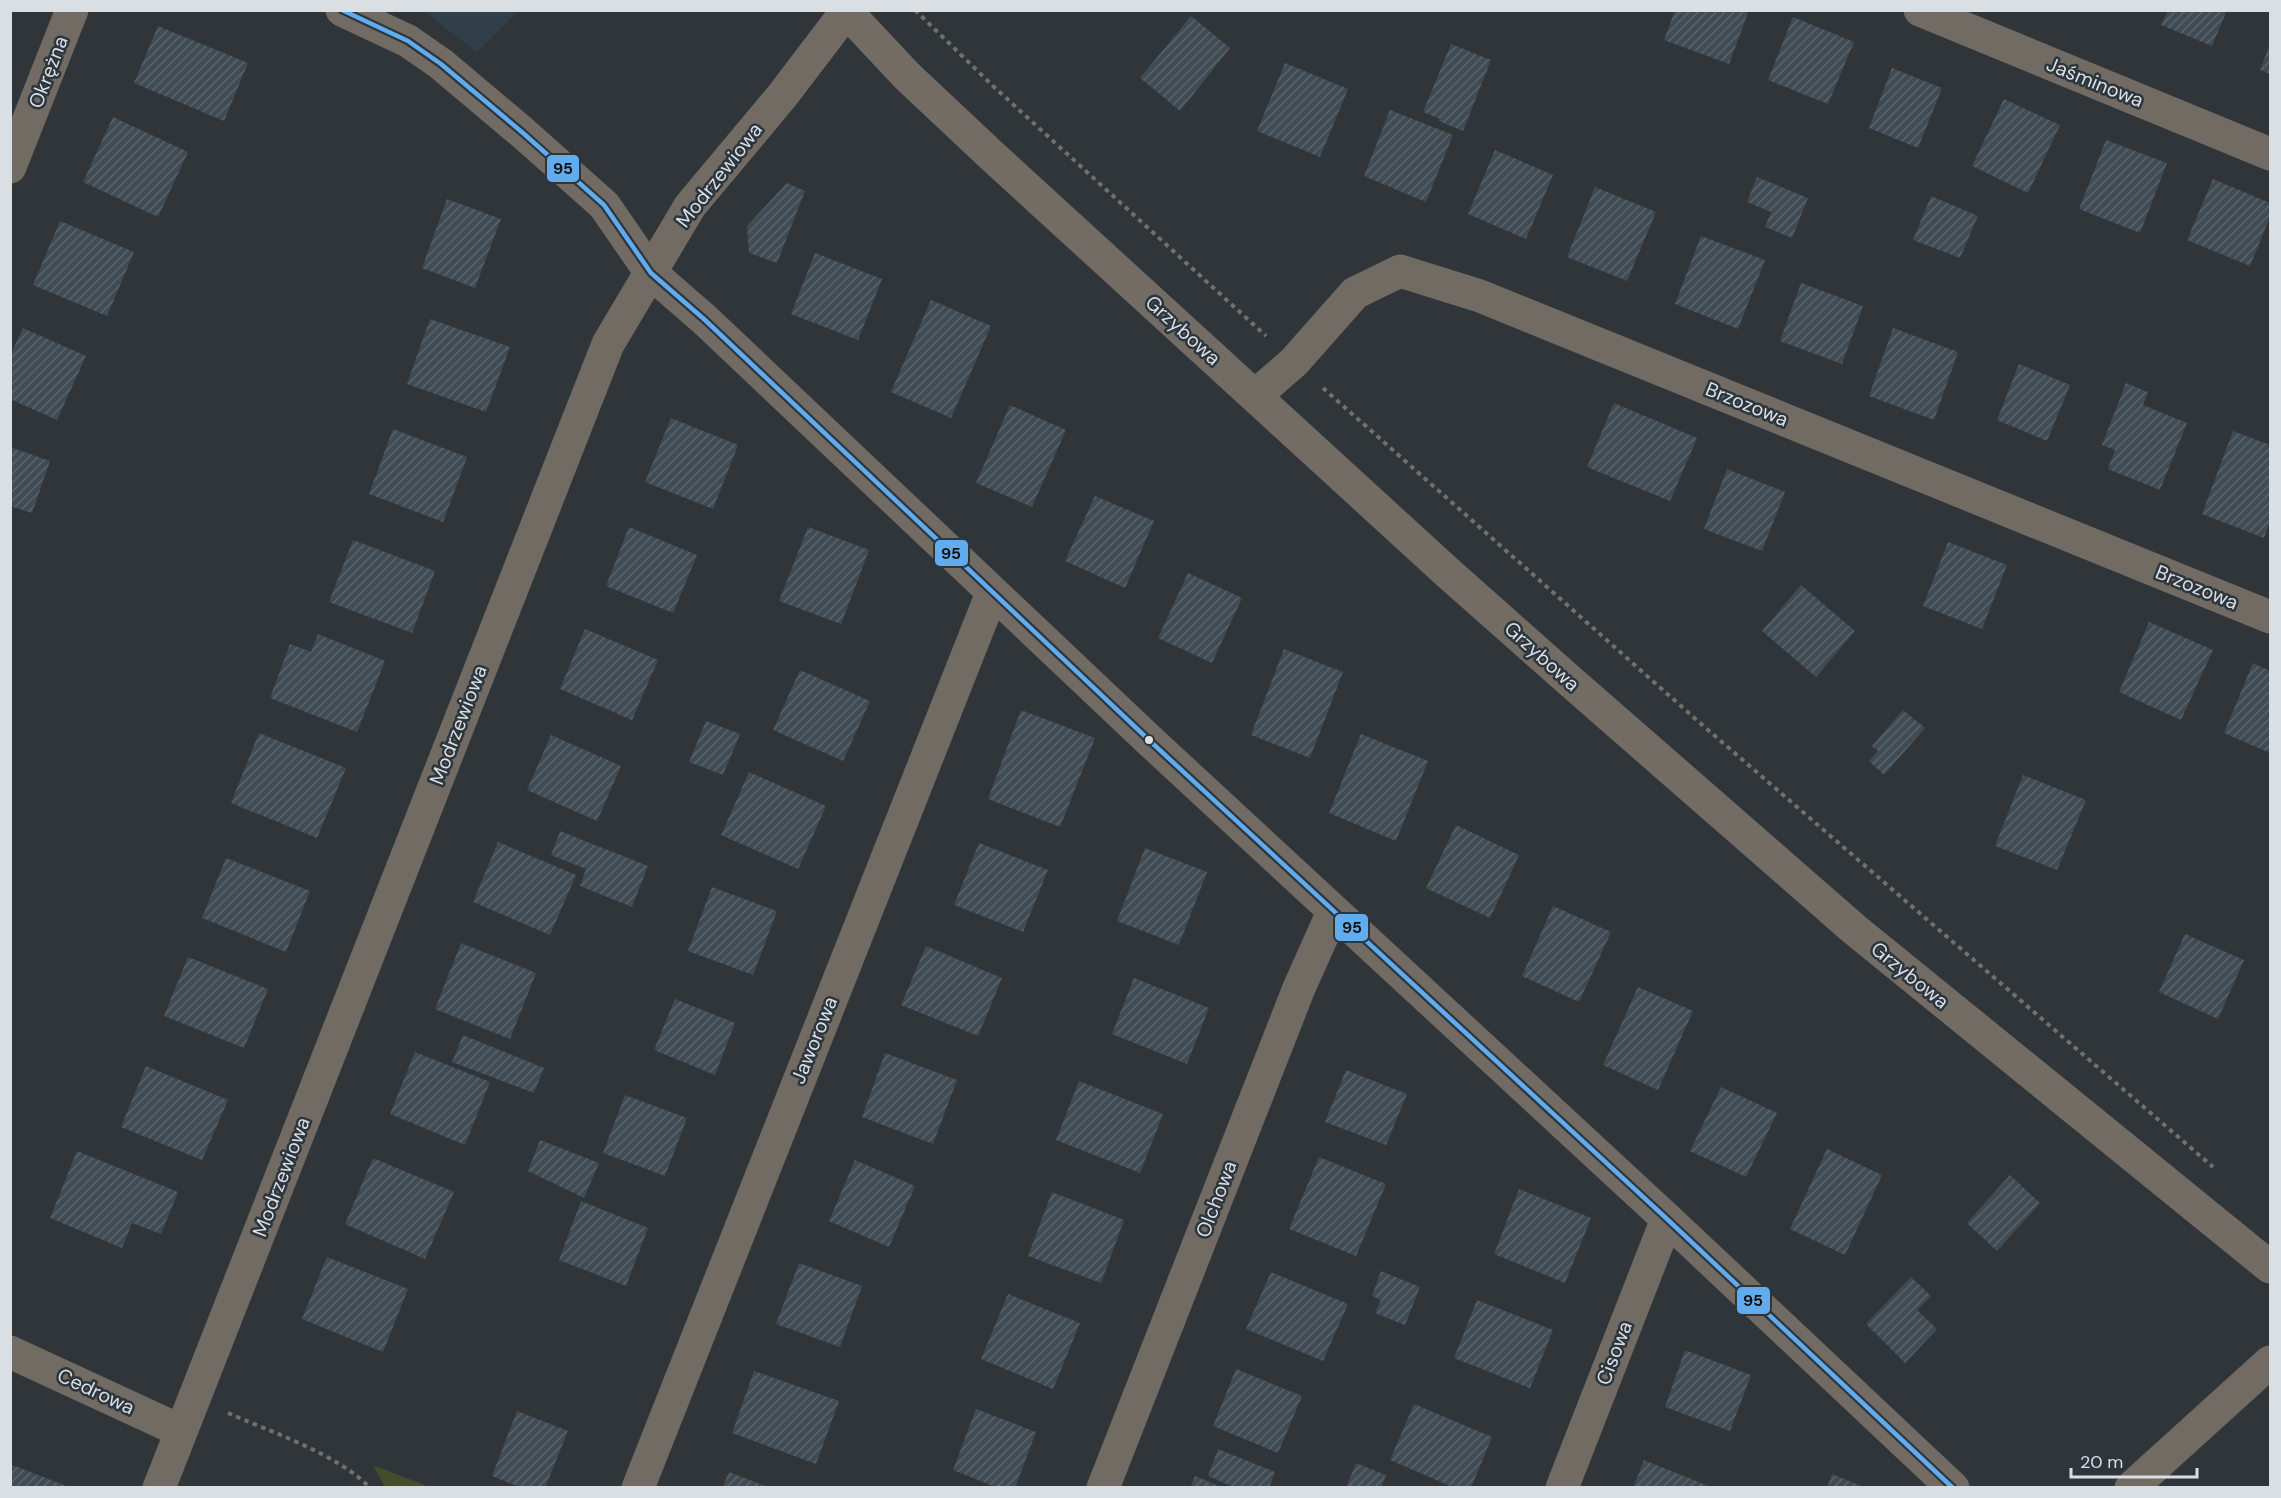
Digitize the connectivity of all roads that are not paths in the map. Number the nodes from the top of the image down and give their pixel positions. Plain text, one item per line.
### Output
1 (72, 10) edge
2 (342, 10) edge
3 (1920, 10) edge
4 (846, 11) edge
5 (2271, 154) edge
6 (10, 167) edge
7 (651, 273) junction
8 (1255, 396) junction
9 (992, 593) junction
10 (2271, 617) edge
11 (1333, 912) junction
12 (1667, 1219) junction
13 (2271, 1267) edge
14 (10, 1352) edge
15 (2271, 1362) edge
16 (181, 1431) junction
17 (159, 1488) edge
18 (638, 1488) edge
19 (1103, 1488) edge
20 (1562, 1488) edge
21 (1953, 1488) edge
22 (2131, 1488) edge

1 - 6 street, Okrężna
2 - 7 street
3 - 5 street, Jaśminowa
4 - 7 street, Modrzewiowa
4 - 8 main road, Grzybowa
7 - 9 street
7 - 16 street, Modrzewiowa
8 - 10 street, Brzozowa
8 - 13 main road, Grzybowa
9 - 11 street
9 - 18 street, Jaworowa
11 - 12 street
11 - 19 street, Olchowa
12 - 20 street, Cisowa
12 - 21 street
14 - 16 street, Cedrowa
15 - 22 street
16 - 17 street, Modrzewiowa

